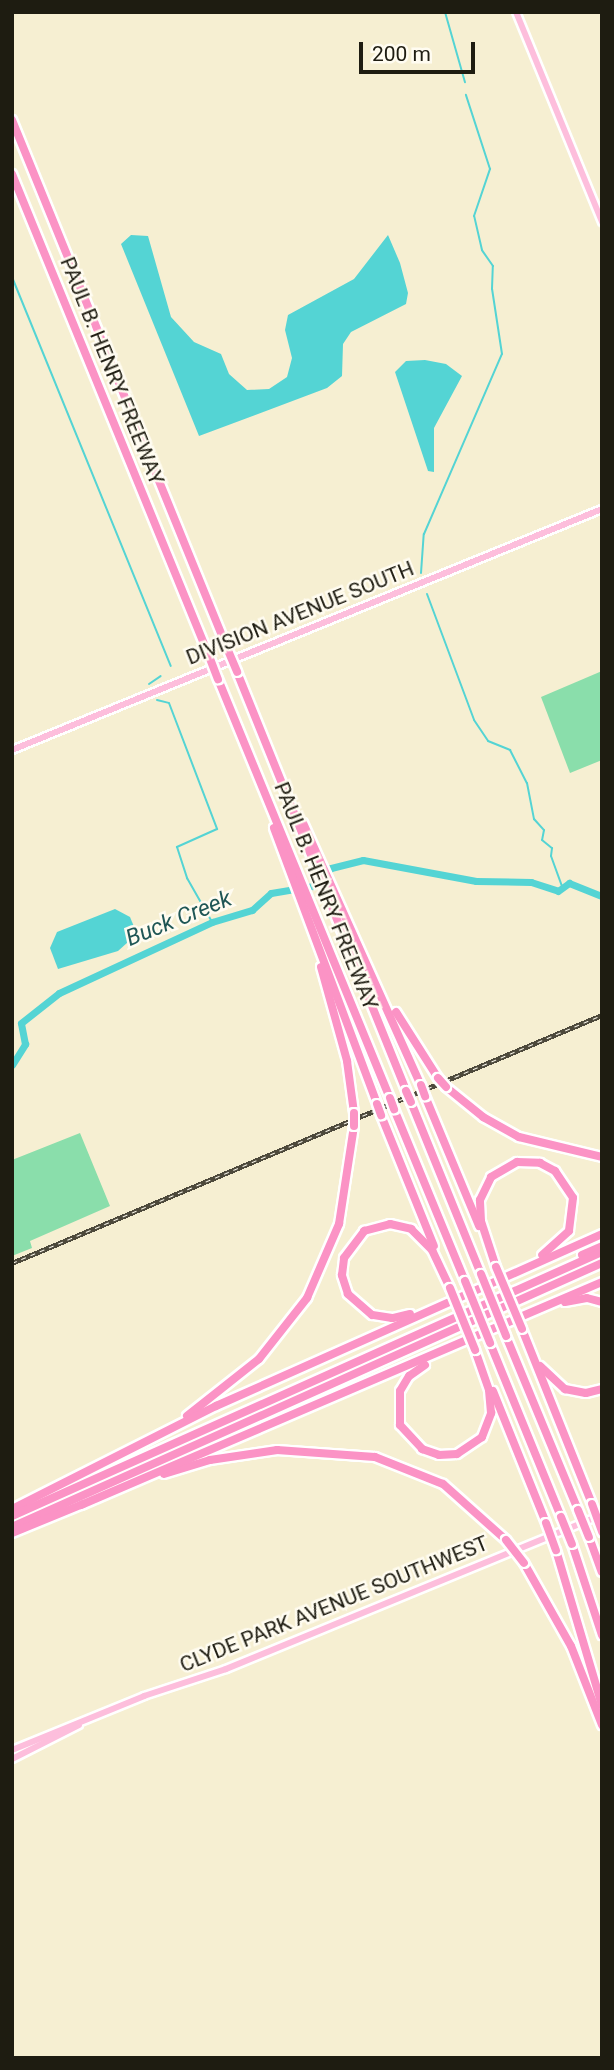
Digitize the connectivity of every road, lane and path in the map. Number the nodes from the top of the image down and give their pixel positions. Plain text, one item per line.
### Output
1 (516, 12) edge
2 (12, 120) edge
3 (12, 174) edge
4 (602, 222) edge
5 (602, 509) edge
6 (12, 750) edge
7 (300, 823) junction
8 (279, 832) junction
9 (309, 916) junction
10 (348, 917) junction
11 (602, 1160) edge
12 (602, 1233) edge
13 (602, 1246) edge
14 (602, 1252) edge
15 (602, 1263) edge
16 (496, 1267) junction
17 (602, 1269) edge
18 (508, 1275) junction
19 (602, 1282) edge
20 (450, 1288) junction
21 (518, 1301) junction
22 (446, 1302) junction
23 (602, 1303) edge
24 (486, 1304) junction
25 (526, 1316) junction
26 (522, 1329) junction
27 (463, 1345) junction
28 (475, 1350) junction
29 (602, 1389) edge
30 (124, 1452) junction
31 (81, 1505) junction
32 (12, 1509) edge
33 (602, 1515) edge
34 (12, 1516) edge
35 (12, 1527) edge
36 (602, 1532) edge
37 (12, 1533) edge
38 (602, 1572) edge
39 (602, 1634) edge
40 (602, 1704) edge
41 (79, 1725) junction
42 (602, 1725) edge
43 (12, 1750) edge
44 (12, 1759) edge

1 - 4 main road
2 - 7 highway, PAUL B. HENRY FREEWAY, bridge
3 - 8 highway, PAUL B. HENRY FREEWAY, bridge
5 - 6 main road, DIVISION AVENUE SOUTH
7 - 10 highway
7 - 38 highway, PAUL B. HENRY FREEWAY, bridge
8 - 9 highway, PAUL B. HENRY FREEWAY
8 - 9 highway
9 - 20 highway, bridge
9 - 30 highway, bridge
9 - 39 highway, PAUL B. HENRY FREEWAY, bridge
10 - 11 highway, bridge
10 - 16 highway, bridge
12 - 18 highway
13 - 24 highway
14 - 24 highway
15 - 21 highway
16 - 18 highway
16 - 26 highway, bridge
17 - 21 highway
18 - 22 highway
19 - 25 highway
20 - 22 highway
20 - 28 highway, bridge
21 - 35 highway
22 - 30 highway
23 - 25 highway
24 - 34 highway
25 - 27 highway
26 - 29 highway
26 - 36 highway, bridge
27 - 28 highway
27 - 31 highway
28 - 40 highway, bridge
30 - 32 highway
31 - 37 highway
31 - 42 highway, bridge
33 - 41 main road, CLYDE PARK AVENUE SOUTHWEST
41 - 43 main road, CLYDE PARK AVENUE SOUTHWEST
41 - 44 main road, CLYDE PARK AVENUE SOUTHWEST

